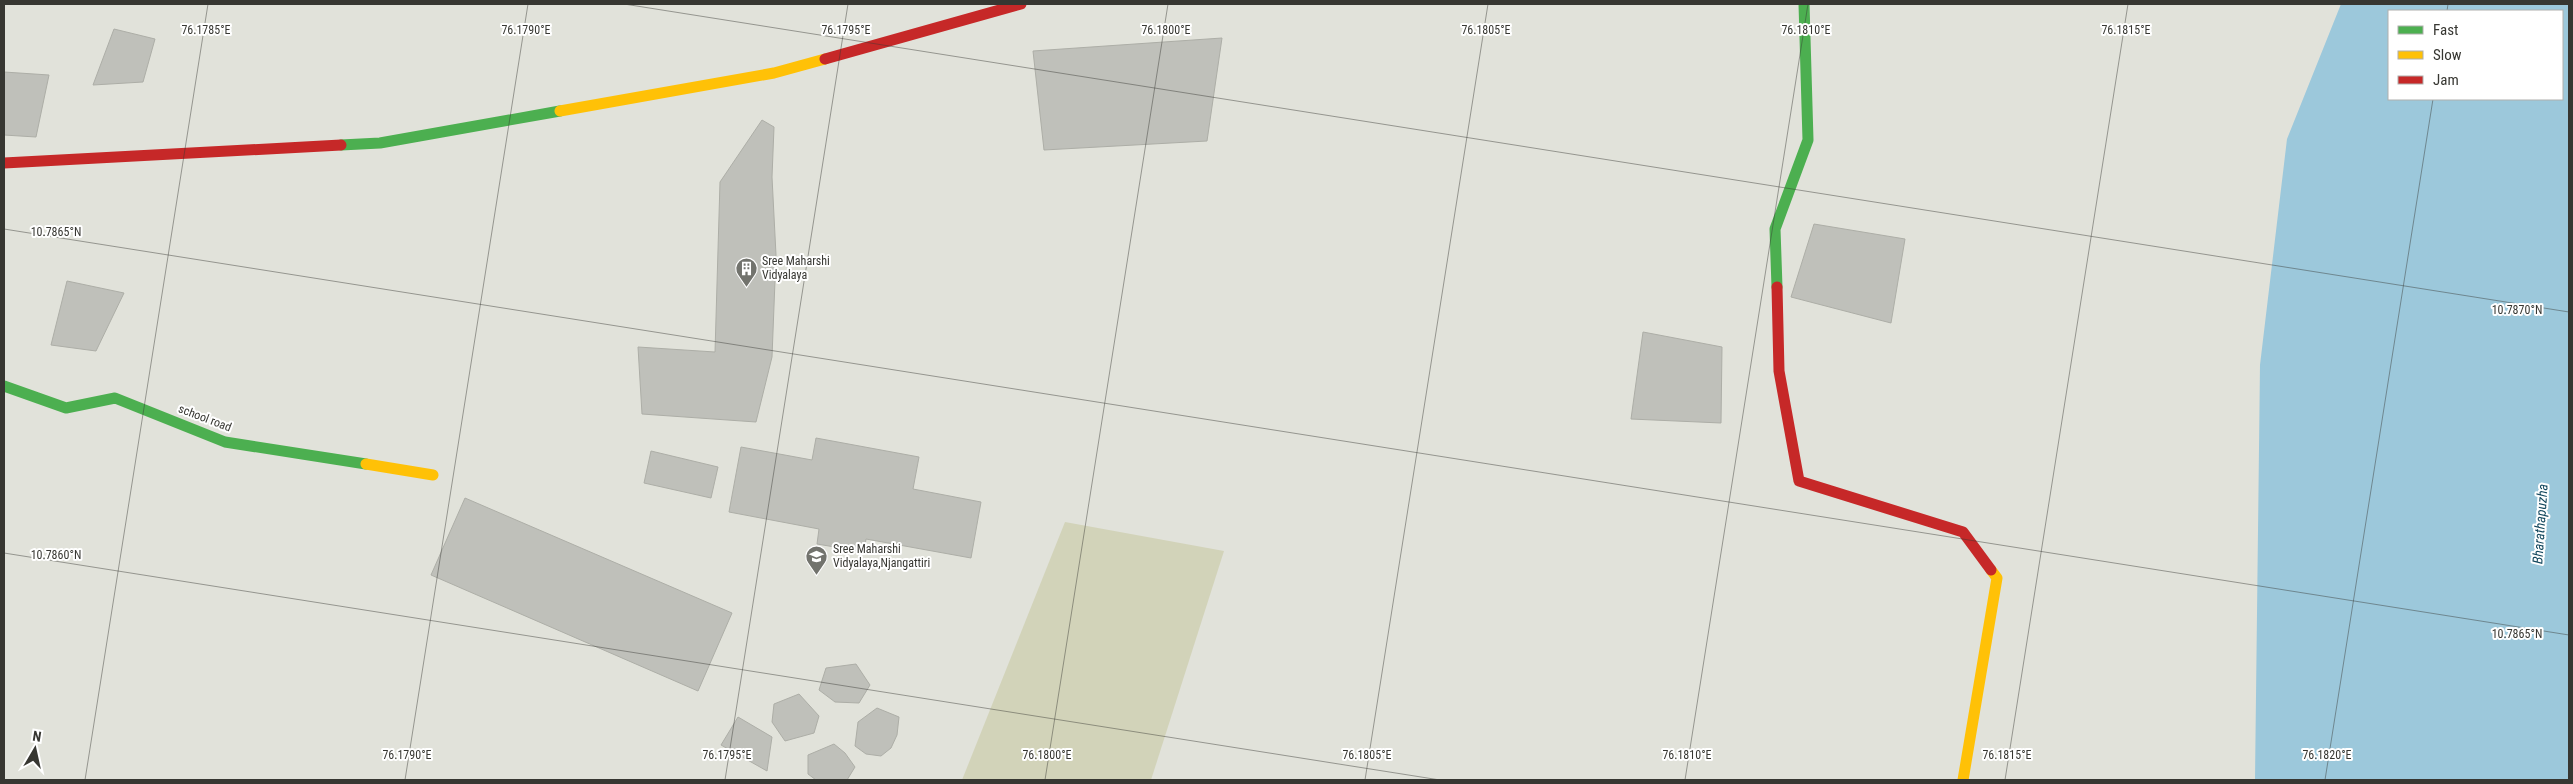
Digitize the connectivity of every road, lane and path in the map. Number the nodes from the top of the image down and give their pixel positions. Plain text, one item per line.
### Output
1 (1021, 4) edge
2 (1804, 4) edge
3 (4, 163) edge
4 (4, 386) edge
5 (433, 475) dead end
6 (1963, 780) edge

1 - 3 street
2 - 6 street
4 - 5 street, school road

